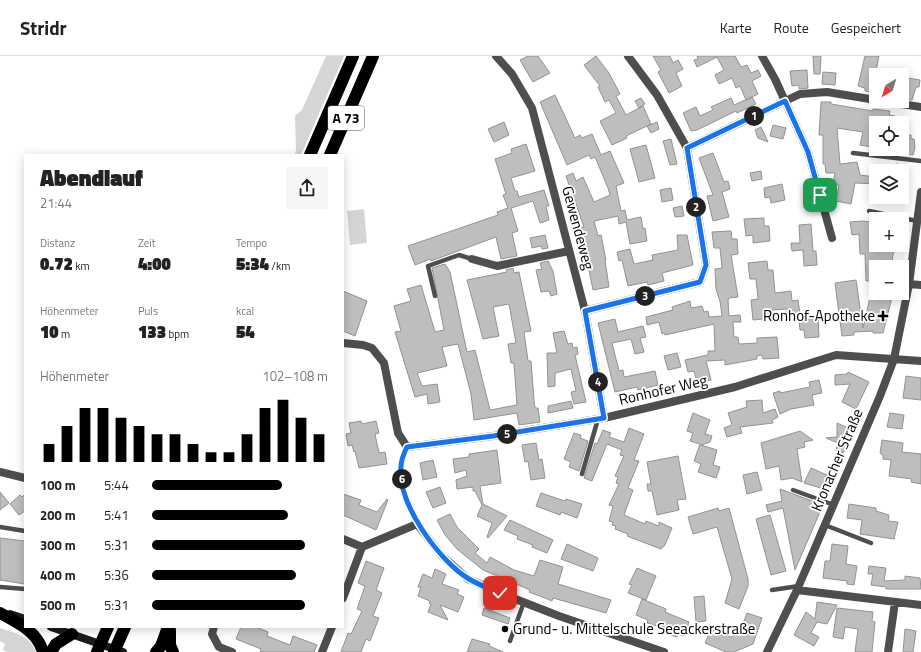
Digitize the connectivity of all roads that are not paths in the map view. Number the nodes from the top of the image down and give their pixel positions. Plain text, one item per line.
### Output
1 (353, 56) edge
2 (373, 56) edge
3 (496, 56) edge
4 (628, 56) edge
5 (762, 56) edge
6 (869, 99) edge
7 (785, 101) junction
8 (909, 106) edge
9 (921, 108) edge
10 (687, 148) junction
11 (853, 153) dead end
12 (310, 154) edge
13 (330, 154) edge
14 (921, 161) edge
15 (921, 192) edge
16 (869, 211) dead end
17 (918, 221) junction
18 (832, 238) dead end
19 (569, 251) junction
20 (472, 259) joint
21 (909, 284) joint
22 (921, 285) edge
23 (435, 296) dead end
24 (906, 300) edge
25 (585, 311) junction
26 (344, 343) edge
27 (894, 358) junction
28 (921, 361) edge
29 (601, 419) junction
30 (407, 447) junction
31 (0, 472) edge
32 (582, 474) dead end
33 (24, 478) edge
34 (793, 490) dead end
35 (834, 505) junction
36 (418, 524) junction
37 (825, 525) junction
38 (0, 527) edge
39 (24, 531) edge
40 (344, 539) edge
41 (870, 543) dead end
42 (362, 547) junction
43 (0, 587) edge
44 (798, 588) junction
45 (24, 589) edge
46 (772, 590) dead end
47 (344, 595) edge
48 (524, 602) junction
49 (895, 602) junction
50 (921, 605) edge
51 (0, 612) edge
52 (23, 617) edge
53 (24, 627) edge
54 (26, 628) edge
55 (55, 628) edge
56 (108, 628) edge
57 (125, 628) edge
58 (169, 628) edge
59 (169, 628) edge
60 (214, 628) edge
61 (332, 628) edge
62 (71, 632) edge
63 (510, 641) dead end
64 (43, 652) edge
65 (51, 652) edge
66 (97, 652) edge
67 (114, 652) edge
68 (123, 652) edge
69 (156, 652) edge
70 (173, 652) edge
71 (232, 652) edge
72 (322, 652) edge
73 (664, 652) edge
74 (767, 652) edge
75 (888, 652) edge

1 - 12 highway, A 73
2 - 13 highway, A 73
3 - 19 street, Gewendeweg
4 - 10 street
5 - 7 street
6 - 7 street
7 - 10 street
7 - 18 street
8 - 9 street
10 - 25 street
11 - 14 lane
15 - 17 street, Kronacher Straße
16 - 17 lane
17 - 21 street, Kronacher Straße
19 - 20 street
19 - 25 street, Gewendeweg
20 - 23 lane
21 - 22 street
24 - 27 street, Kronacher Straße
25 - 29 street, Gewendeweg
26 - 30 street
27 - 28 street, Ronhofer Weg
27 - 29 street, Ronhofer Weg
27 - 35 street, Kronacher Straße
29 - 30 street, Ronhofer Weg
29 - 32 lane
30 - 36 lane
31 - 33 street
34 - 35 lane
35 - 37 street, Kronacher Straße
36 - 42 street
36 - 48 street
37 - 41 lane
37 - 44 street, Kronacher Straße
38 - 39 lane
40 - 42 street
42 - 47 street
43 - 45 lane
44 - 46 lane
44 - 49 street
44 - 74 street, Kronacher Straße
48 - 63 lane
48 - 73 street
49 - 50 street
49 - 75 street
51 - 52 main road
51 - 53 highway
54 - 64 highway
55 - 62 main road
56 - 66 highway
57 - 67 highway
58 - 69 highway
59 - 70 highway
60 - 71 street
61 - 72 street
62 - 65 highway
62 - 68 main road

